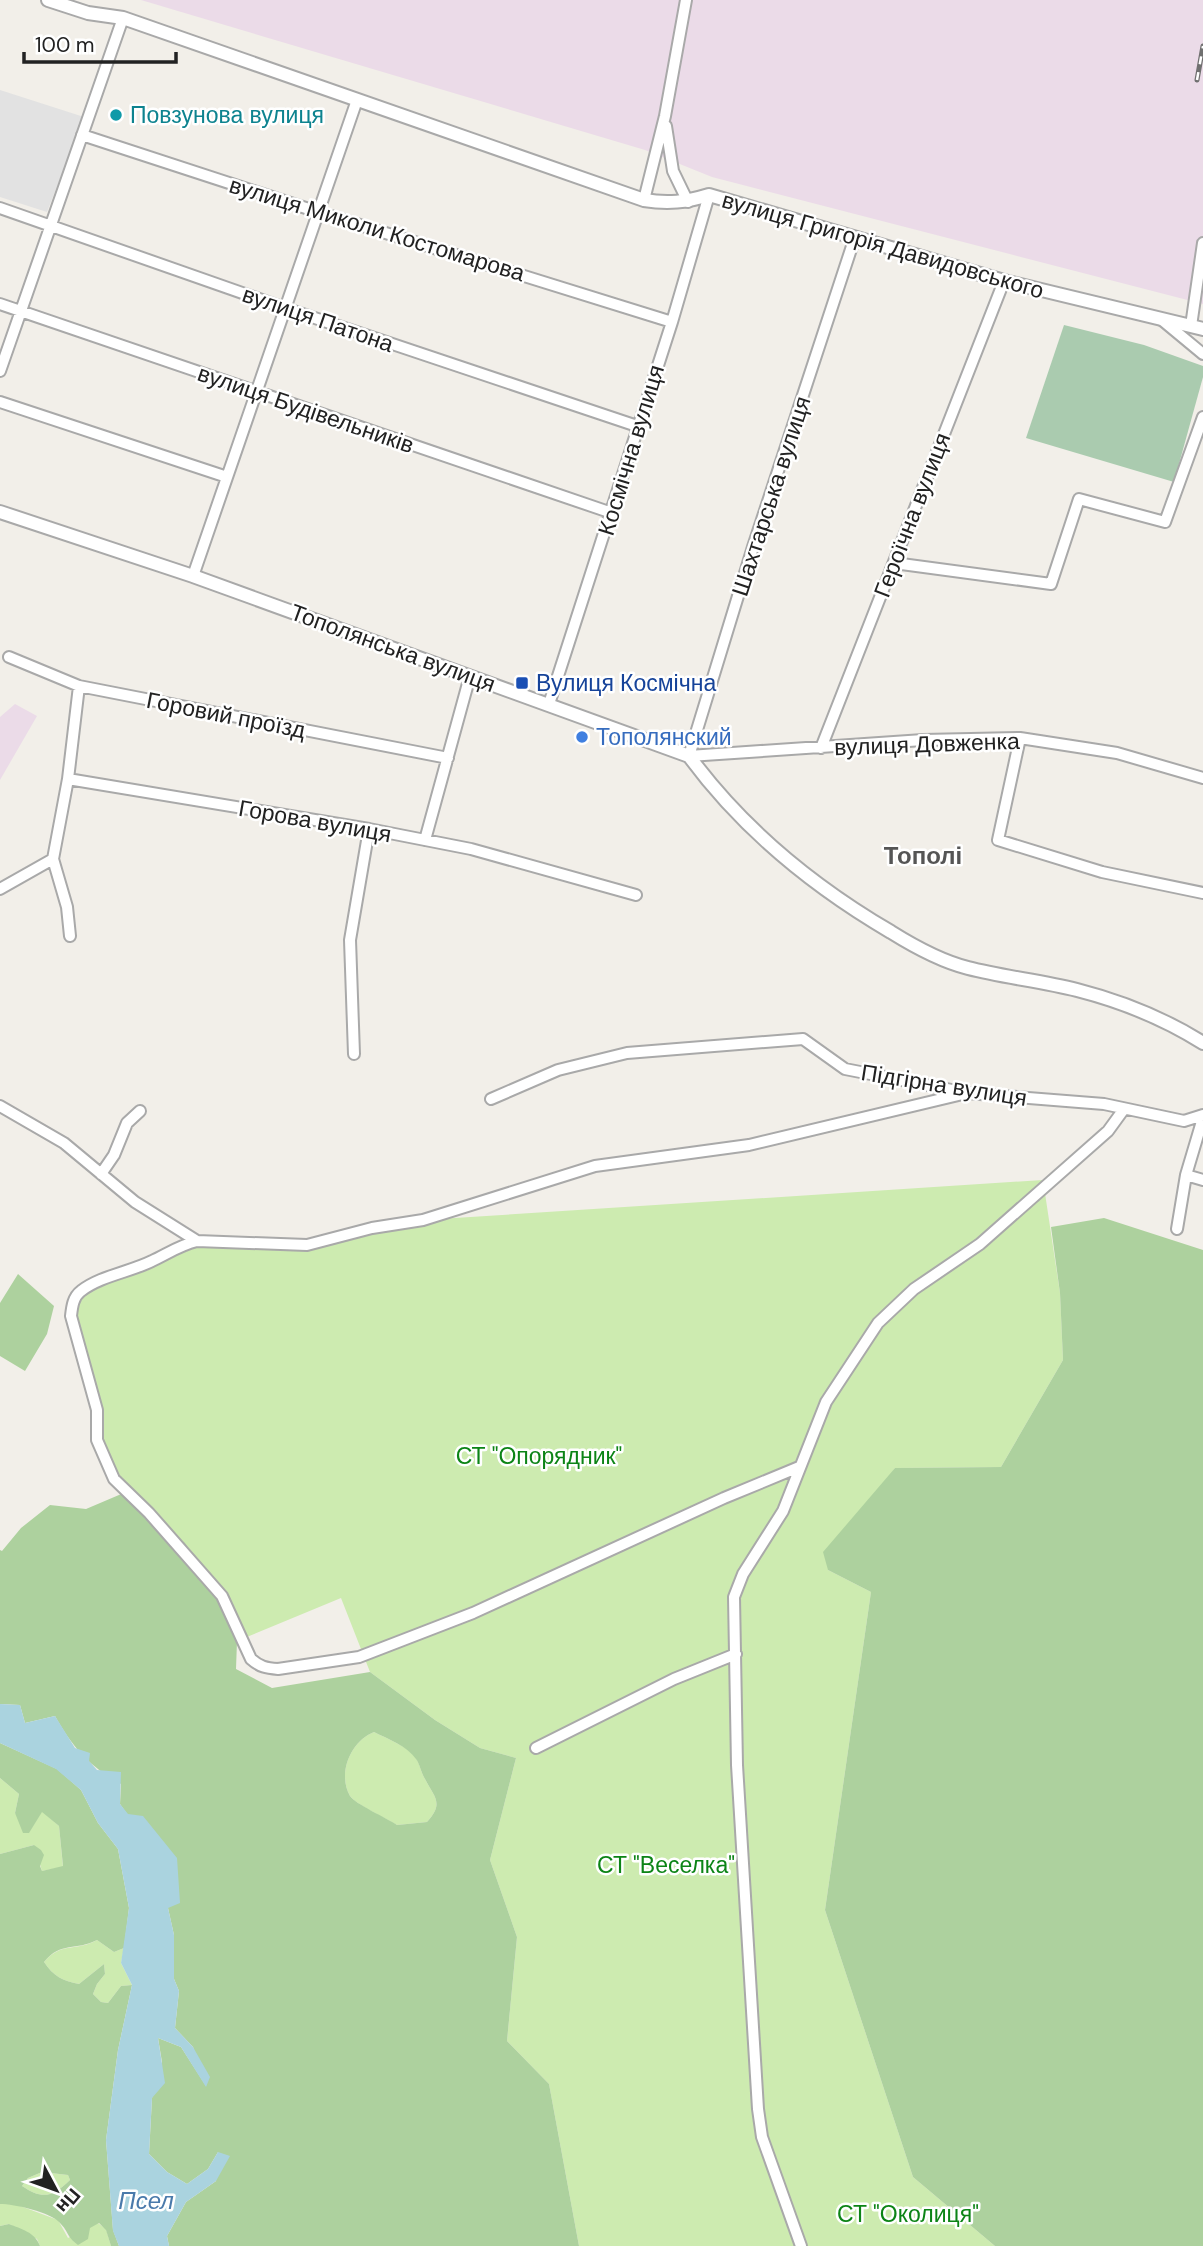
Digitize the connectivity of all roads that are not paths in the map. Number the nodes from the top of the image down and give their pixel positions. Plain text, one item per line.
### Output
1 (48, 0) edge
2 (686, 0) edge
3 (123, 18) junction
4 (357, 100) junction
5 (665, 116) junction
6 (82, 135) junction
7 (709, 195) junction
8 (644, 200) junction
9 (688, 202) junction
10 (0, 208) edge
11 (318, 212) junction
12 (51, 225) junction
13 (855, 237) junction
14 (1203, 243) edge
15 (1004, 281) junction
16 (0, 304) edge
17 (285, 308) junction
18 (21, 311) junction
19 (1162, 320) junction
20 (672, 321) junction
21 (1197, 328) edge
22 (1203, 354) edge
23 (0, 371) edge
24 (256, 393) junction
25 (0, 402) edge
26 (1203, 417) edge
27 (637, 426) junction
28 (227, 477) junction
29 (0, 512) edge
30 (612, 513) junction
31 (894, 562) junction
32 (193, 576) junction
33 (9, 657) dead end
34 (470, 676) junction
35 (79, 686) junction
36 (549, 704) junction
37 (1020, 738) junction
38 (821, 748) junction
39 (689, 756) junction
40 (448, 758) junction
41 (1203, 778) edge
42 (68, 779) junction
43 (369, 829) junction
44 (425, 841) junction
45 (53, 859) junction
46 (0, 889) edge
47 (1203, 893) edge
48 (636, 895) dead end
49 (71, 936) dead end
50 (1203, 1043) edge
51 (354, 1054) dead end
52 (967, 1093) junction
53 (491, 1099) dead end
54 (0, 1106) edge
55 (1124, 1110) junction
56 (140, 1111) dead end
57 (1203, 1117) edge
58 (101, 1174) junction
59 (1186, 1175) junction
60 (1203, 1180) edge
61 (1177, 1229) dead end
62 (197, 1241) junction
63 (799, 1467) junction
64 (736, 1654) junction
65 (536, 1748) dead end
66 (801, 2246) edge

1 - 3 street, вулиця Григорія Давидовського
2 - 5 street
3 - 4 street, вулиця Григорія Давидовського
3 - 6 street
4 - 8 street, вулиця Григорія Давидовського
4 - 11 street
5 - 8 street
5 - 9 street
6 - 11 street, вулиця Миколи Костомарова
6 - 12 street
7 - 9 street, вулиця Григорія Давидовського
7 - 13 street, вулиця Григорія Давидовського
7 - 20 street, Космічна вулиця
8 - 9 street, вулиця Григорія Давидовського
10 - 12 street, вулиця Патона
11 - 17 street
11 - 20 street, вулиця Миколи Костомарова
12 - 17 street, вулиця Патона
12 - 18 street
13 - 15 street, вулиця Григорія Давидовського
13 - 39 street, Шахтарська вулиця
14 - 21 street
15 - 19 street, вулиця Григорія Давидовського
15 - 31 street, Героїчна вулиця
16 - 18 street, вулиця Будівельників
17 - 24 street
17 - 27 street, вулиця Патона
18 - 23 street
18 - 24 street, вулиця Будівельників
19 - 21 street, вулиця Григорія Давидовського
19 - 22 street
20 - 27 street, Космічна вулиця
24 - 28 street
24 - 30 street, вулиця Будівельників
25 - 28 street
26 - 31 street
27 - 30 street, Космічна вулиця
28 - 32 street
29 - 32 street, Тополянська вулиця
30 - 36 street, Космічна вулиця
31 - 38 street, Героїчна вулиця
32 - 34 street, Тополянська вулиця
33 - 35 street, Горовий проїзд
34 - 36 street, Тополянська вулиця
34 - 40 street
35 - 40 street, Горовий проїзд
35 - 42 street
36 - 39 street, Тополянська вулиця
37 - 38 street, вулиця Довженка
37 - 41 street, вулиця Довженка
37 - 47 street
38 - 39 street, вулиця Довженка
39 - 50 street
40 - 44 street
42 - 43 street, Горова вулиця
42 - 45 street
43 - 44 street, Горова вулиця
43 - 51 street
44 - 48 street, Горова вулиця
45 - 46 street
45 - 49 street
52 - 53 street, Підгірна вулиця
52 - 55 street, Підгірна вулиця
52 - 62 street
54 - 58 street
55 - 57 street, Підгірна вулиця
55 - 63 street
56 - 58 street
57 - 59 street
58 - 62 street
59 - 60 street
59 - 61 street
62 - 63 street
63 - 64 street
64 - 65 street
64 - 66 street

